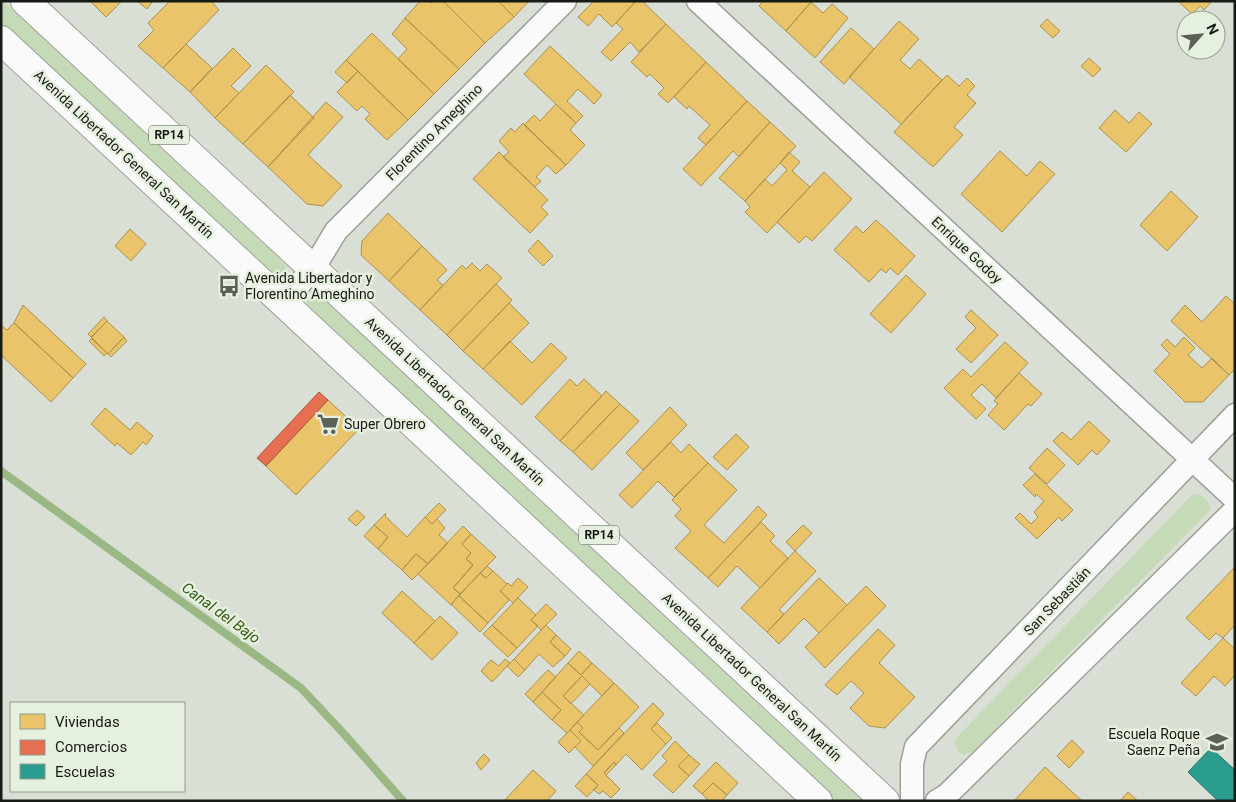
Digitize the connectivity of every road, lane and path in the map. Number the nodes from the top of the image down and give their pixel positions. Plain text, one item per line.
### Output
1 (25, 1) edge
2 (564, 1) edge
3 (698, 1) edge
4 (1, 40) edge
5 (313, 269) junction
6 (283, 302) junction
7 (1235, 415) edge
8 (1193, 458) junction
9 (1235, 499) edge
10 (1235, 510) edge
11 (818, 801) edge
12 (886, 801) edge
13 (912, 801) edge
14 (937, 801) edge

1 - 5 main road, Avenida Libertador General San Martín / RP14
2 - 5 street, Florentino Ameghino
3 - 8 street, Enrique Godoy
4 - 6 main road, Avenida Libertador General San Martín
5 - 6 street, Florentino Ameghino
5 - 12 main road, Avenida Libertador General San Martín / RP14
6 - 11 main road, Avenida Libertador General San Martín
7 - 8 street, San Sebastián
8 - 9 street, Enrique Godoy
8 - 13 street, San Sebastián
10 - 14 street

